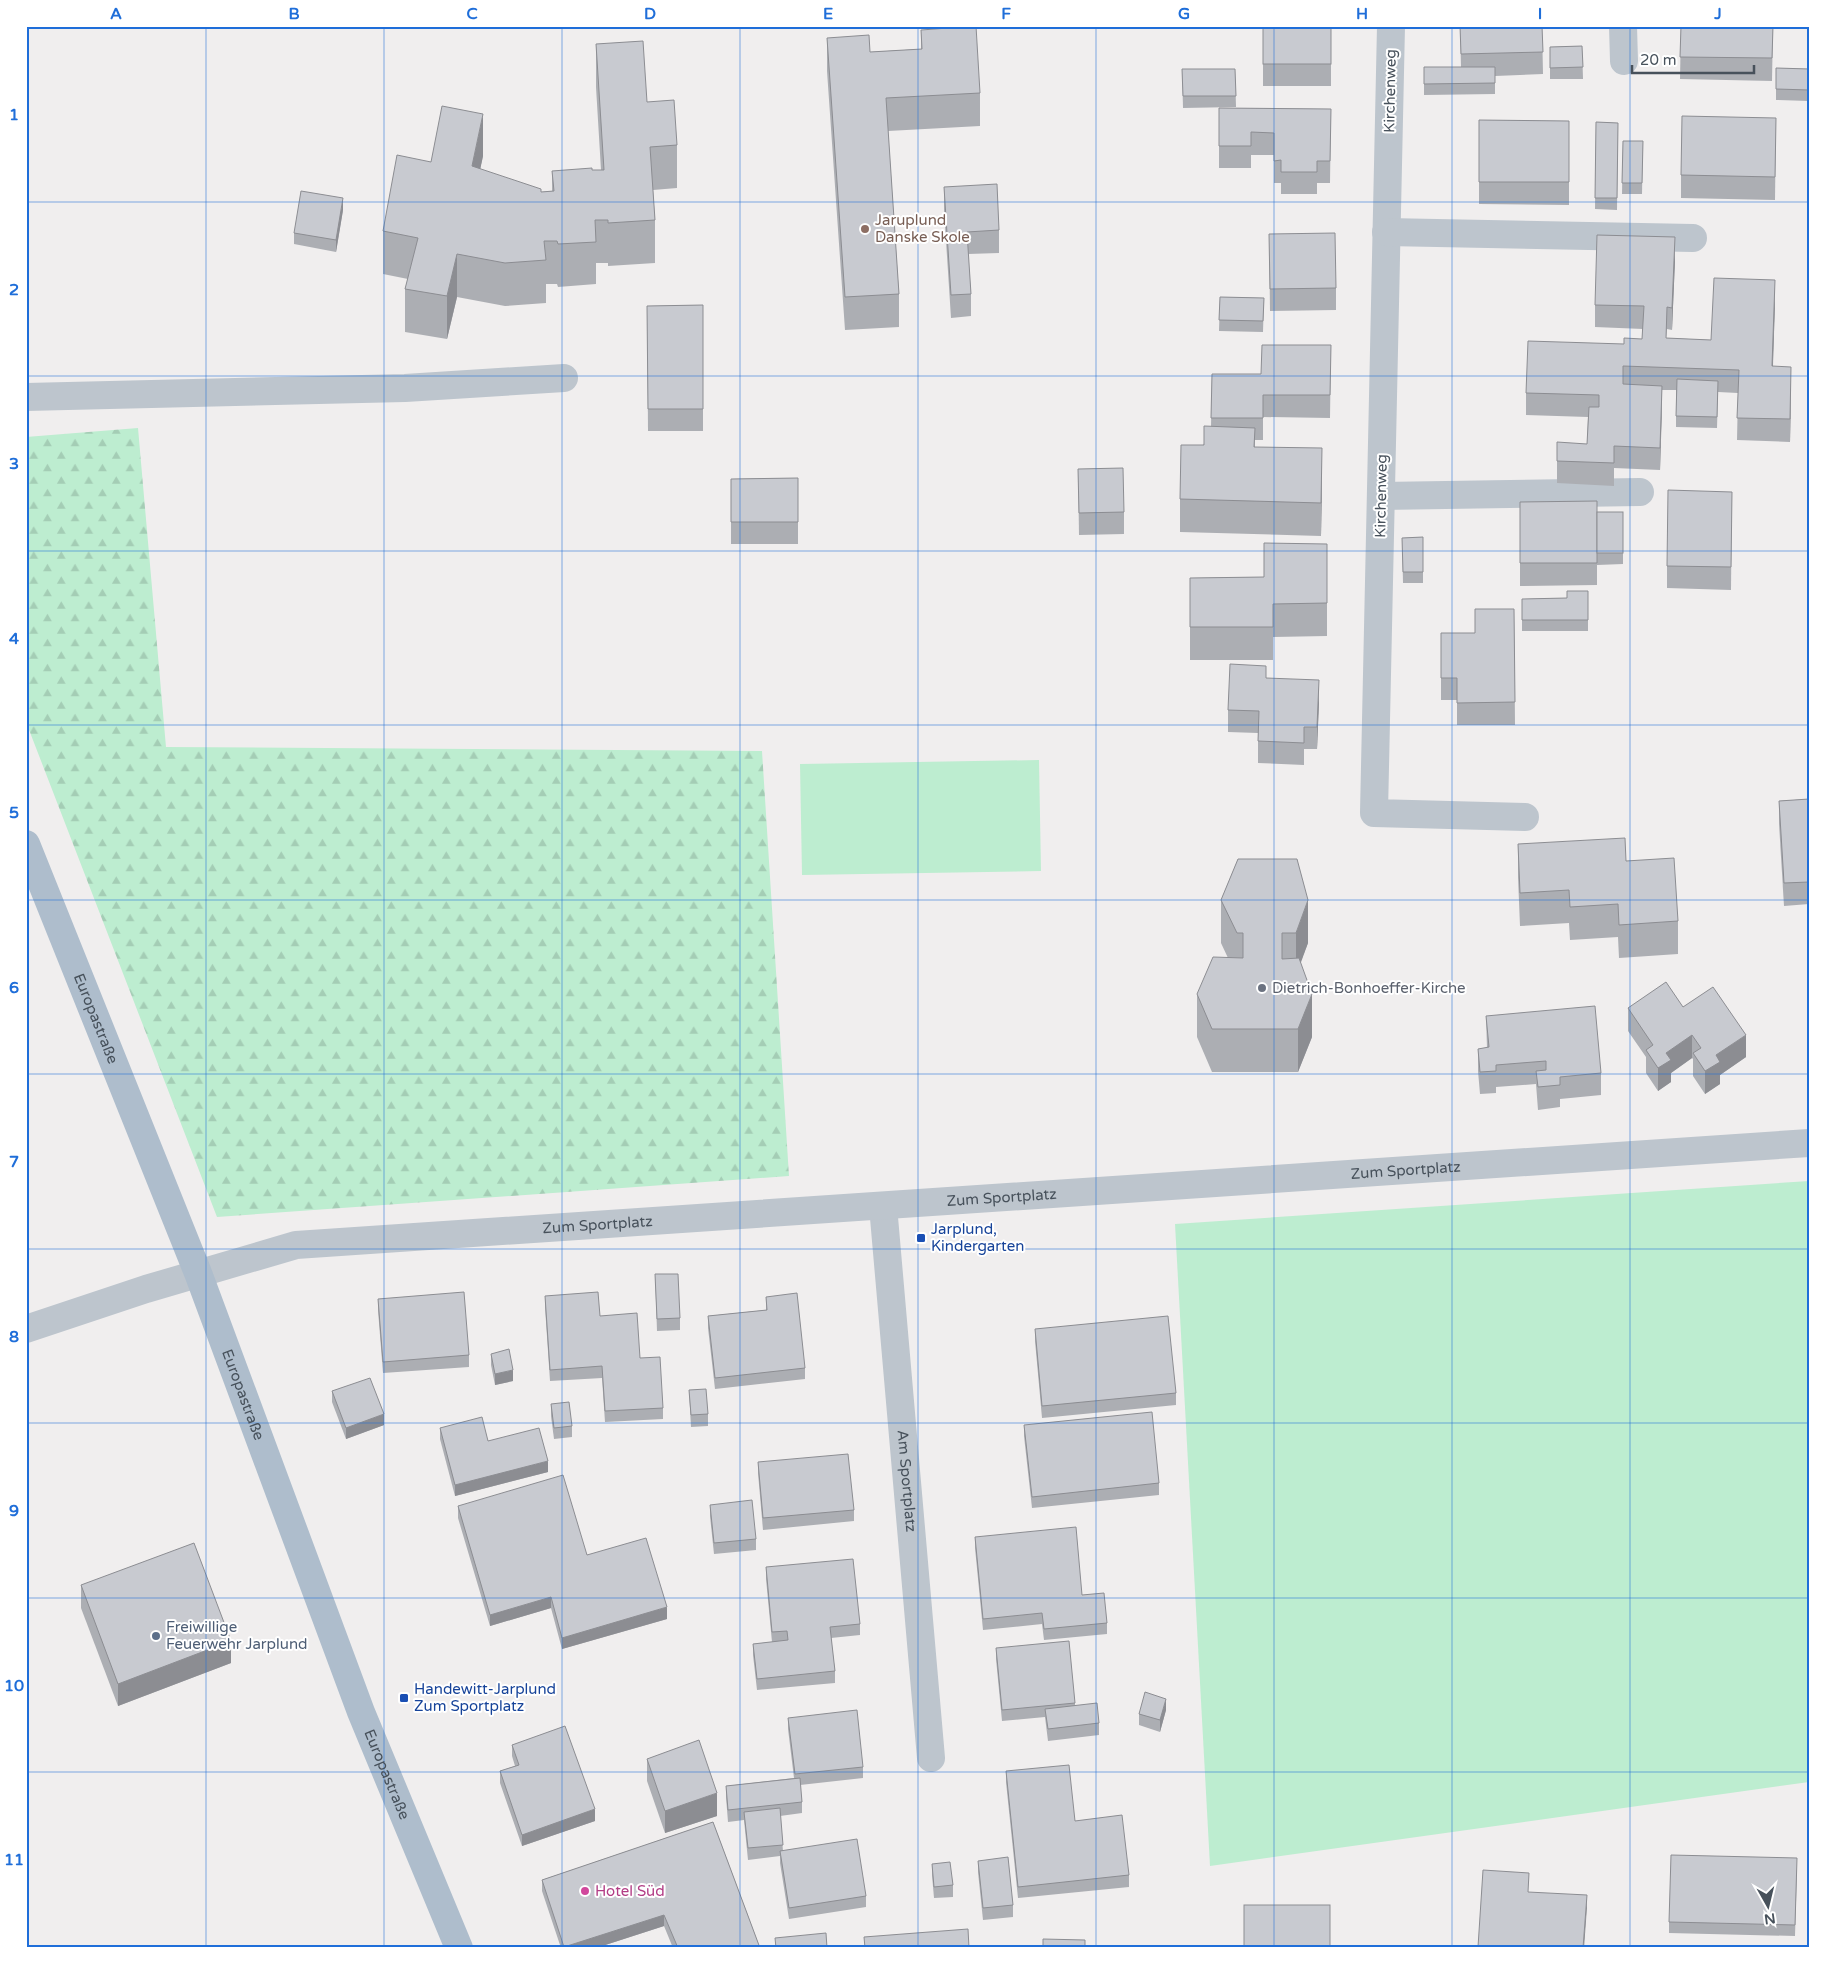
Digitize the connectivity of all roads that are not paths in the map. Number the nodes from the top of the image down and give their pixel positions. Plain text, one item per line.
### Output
1 (1391, 26) edge
2 (1623, 26) edge
3 (1624, 61) dead end
4 (1386, 232) junction
5 (1693, 238) dead end
6 (564, 378) dead end
7 (26, 398) edge
8 (1640, 492) dead end
9 (1381, 496) junction
10 (1525, 817) dead end
11 (26, 844) edge
12 (1809, 1143) edge
13 (883, 1206) junction
14 (198, 1273) junction
15 (26, 1329) edge
16 (931, 1758) dead end
17 (460, 1948) edge

1 - 4 street, Kirchenweg
2 - 3 street
4 - 5 street
4 - 9 street, Kirchenweg
6 - 7 street
8 - 9 street
9 - 10 street, Kirchenweg
11 - 14 main road, Europastraße
12 - 13 street, Zum Sportplatz
13 - 14 street, Zum Sportplatz
13 - 16 street, Am Sportplatz
14 - 15 street, Zum Sportplatz
14 - 17 main road, Europastraße

